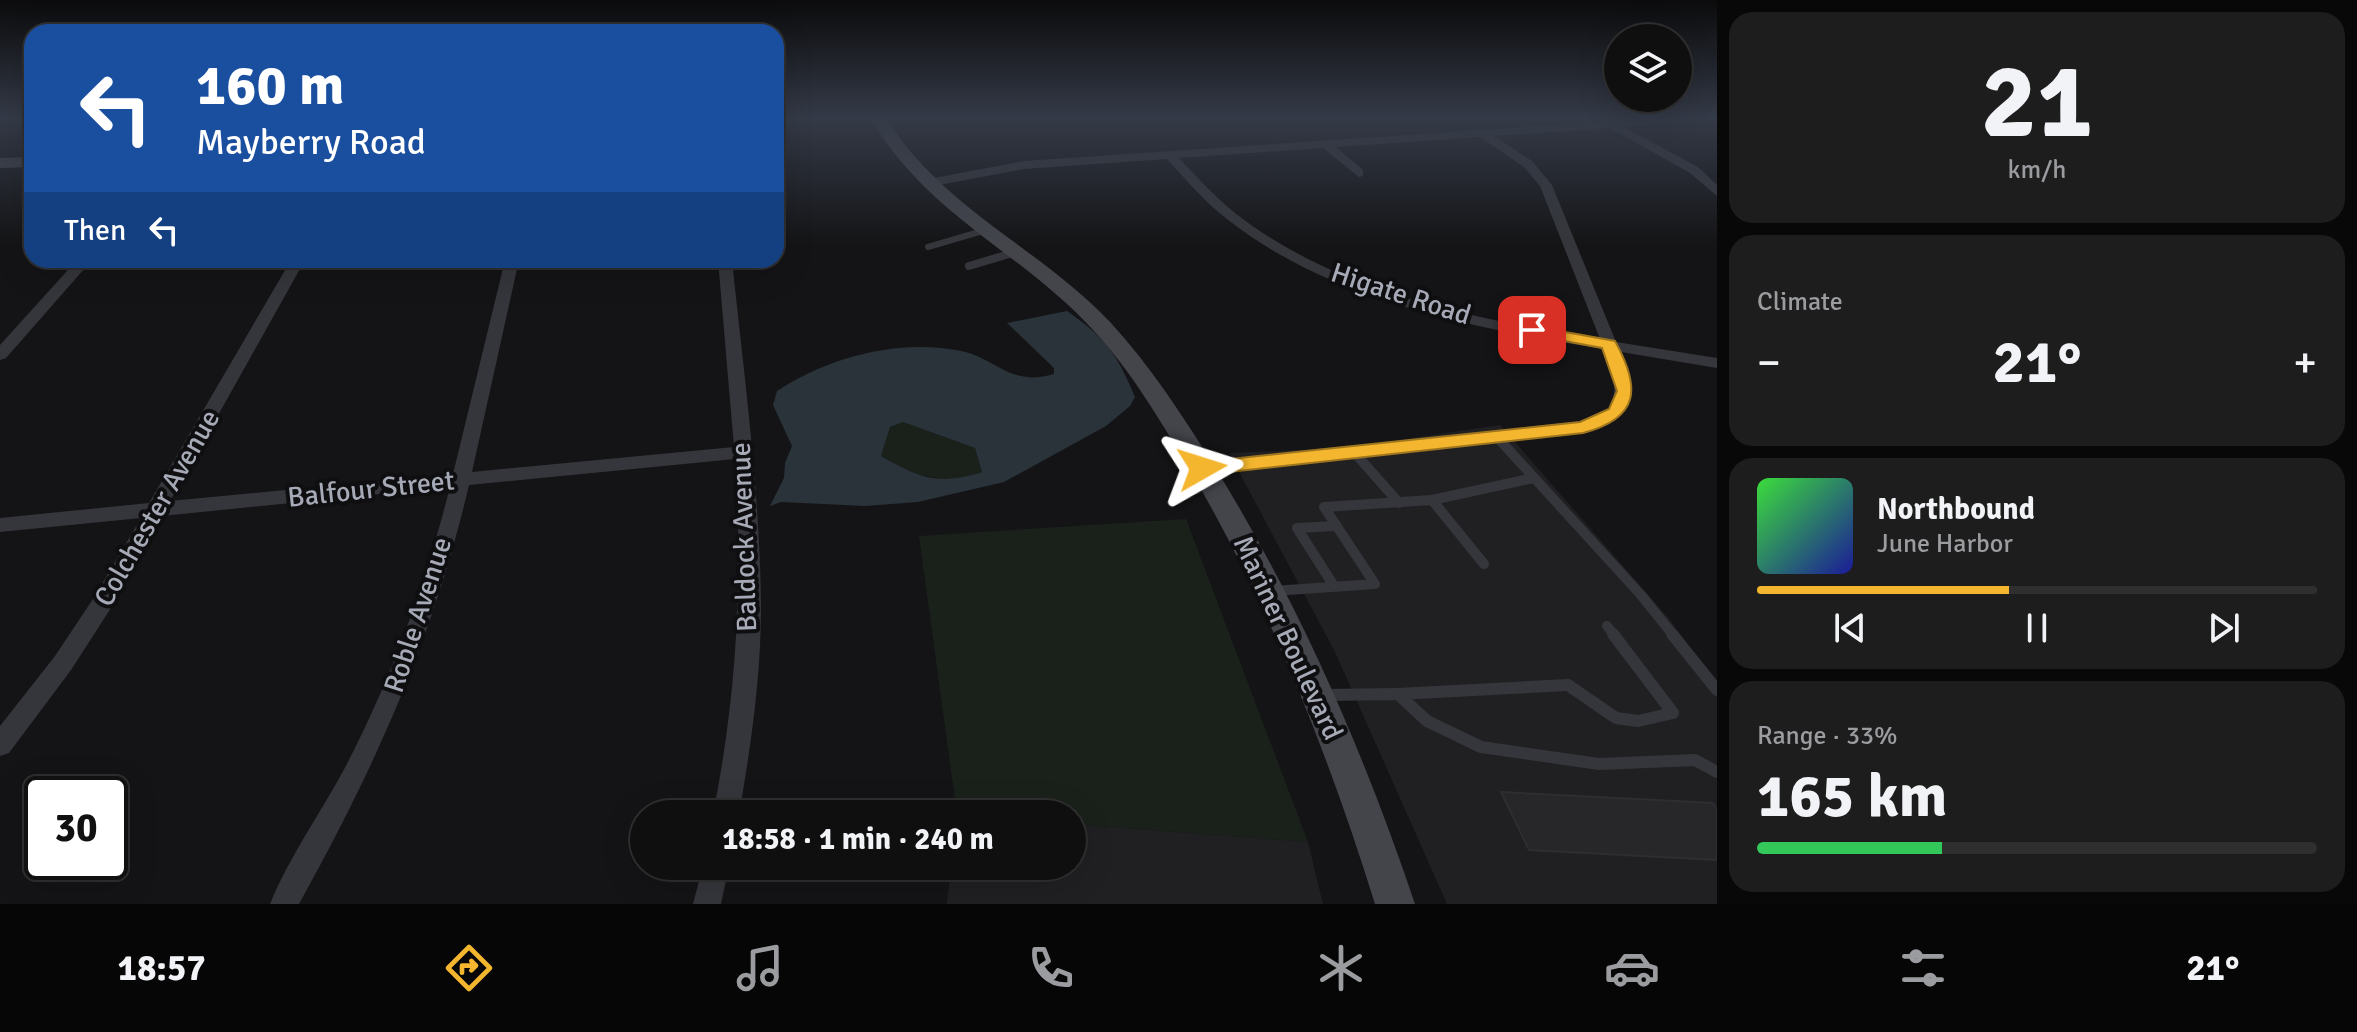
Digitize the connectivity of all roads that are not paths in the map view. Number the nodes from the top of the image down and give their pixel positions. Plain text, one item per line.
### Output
1 (908, 161) edge
2 (1080, 161) edge
3 (1176, 161) edge
4 (1345, 161) edge
5 (1524, 161) edge
6 (1678, 161) edge
7 (24, 162) edge
8 (0, 163) edge
9 (1359, 173) dead end
10 (928, 183) junction
11 (1717, 192) edge
12 (987, 230) junction
13 (928, 247) dead end
14 (1016, 252) junction
15 (969, 266) dead end
16 (78, 268) edge
17 (293, 268) edge
18 (510, 268) edge
19 (726, 268) edge
20 (1609, 344) junction
21 (0, 355) edge
22 (1717, 363) edge
23 (1496, 436) junction
24 (742, 452) junction
25 (1354, 452) junction
26 (1202, 468) junction
27 (1534, 478) junction
28 (459, 480) junction
29 (1432, 500) junction
30 (1399, 503) junction
31 (156, 510) junction
32 (0, 525) edge
33 (1337, 526) junction
34 (1349, 545) junction
35 (1337, 546) dead end
36 (1484, 564) dead end
37 (1334, 586) junction
38 (1269, 591) junction
39 (1607, 626) dead end
40 (1717, 690) edge
41 (1398, 694) junction
42 (1318, 696) junction
43 (0, 745) edge
44 (1717, 772) edge
45 (728, 800) edge
46 (713, 880) edge
47 (284, 904) edge
48 (707, 904) edge
49 (1395, 904) edge

1 - 10 main road, Mariner Boulevard
2 - 10 street
3 - 20 street, Higate Road
4 - 9 street
5 - 20 street
6 - 11 street
7 - 8 main road
10 - 12 main road, Mariner Boulevard
12 - 13 lane
12 - 14 main road, Mariner Boulevard
14 - 15 lane
14 - 26 main road, Mariner Boulevard
16 - 21 street
17 - 31 street, Colchester Avenue
18 - 28 street, Roble Avenue
19 - 24 street, Baldock Avenue
20 - 22 street, Higate Road
20 - 23 street
23 - 25 street
23 - 27 lane
24 - 28 street, Balfour Street
24 - 45 street, Baldock Avenue
25 - 26 street
25 - 30 lane
26 - 38 main road, Mariner Boulevard
27 - 29 lane
27 - 40 lane
28 - 31 street, Balfour Street
28 - 47 street, Roble Avenue
29 - 30 lane
29 - 36 lane
30 - 33 lane
31 - 32 street, Balfour Street
31 - 43 street, Colchester Avenue
33 - 34 lane
33 - 37 lane
34 - 35 lane
34 - 37 lane
37 - 38 lane
38 - 42 main road, Mariner Boulevard
39 - 41 lane
41 - 42 lane
41 - 44 lane
42 - 49 main road, Mariner Boulevard
46 - 48 street

